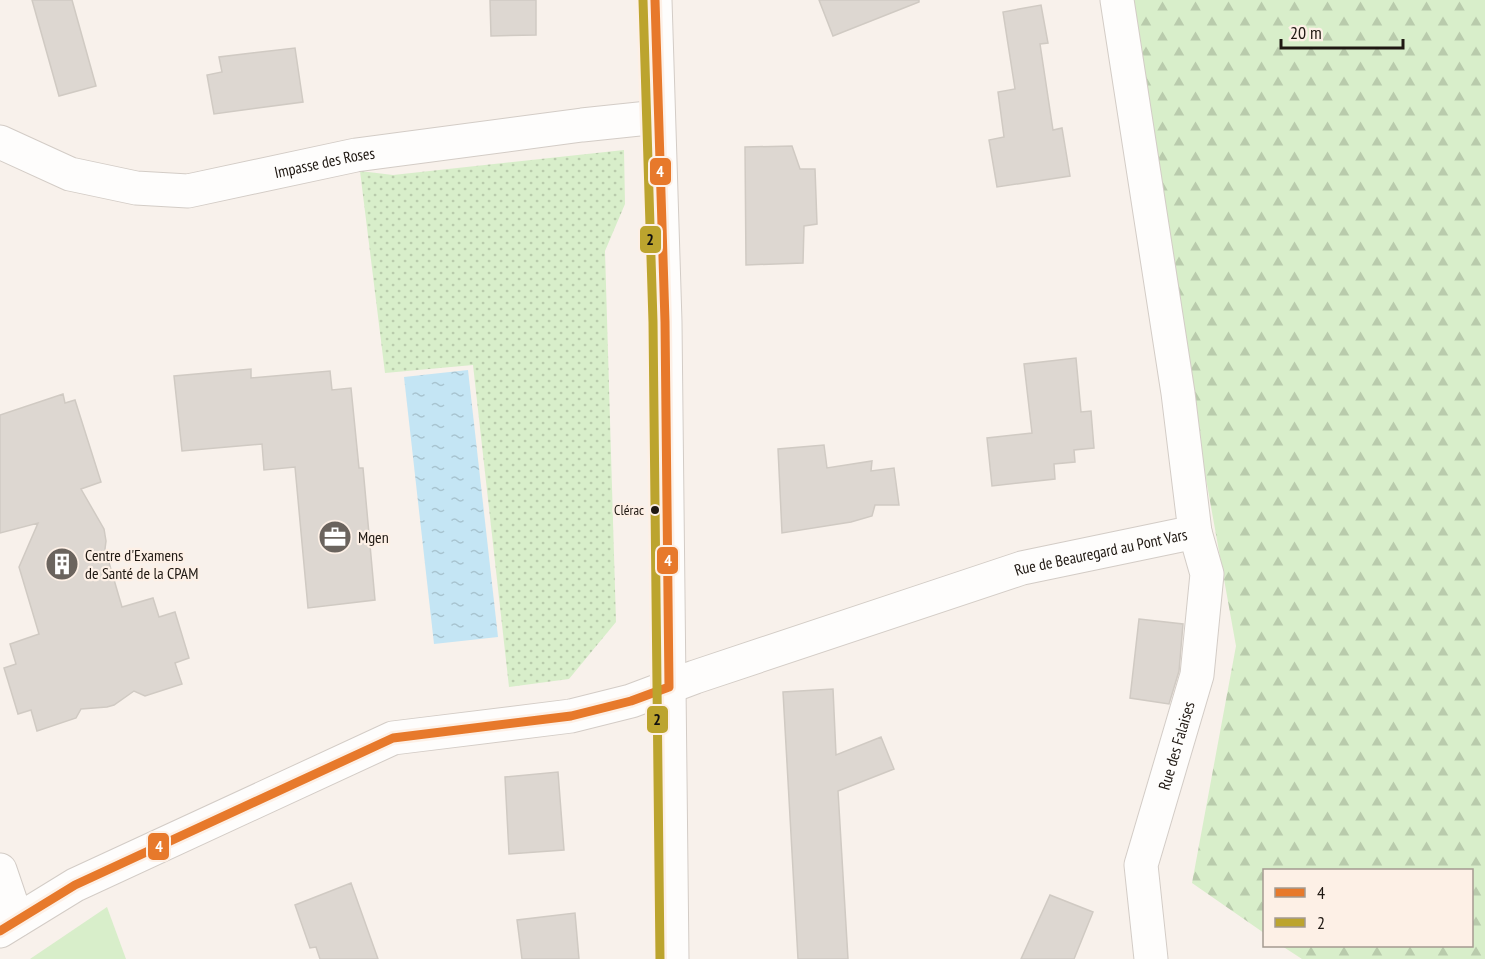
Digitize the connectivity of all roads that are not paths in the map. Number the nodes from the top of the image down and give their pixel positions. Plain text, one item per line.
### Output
1 (655, 0) edge
2 (1117, 0) edge
3 (658, 117) junction
4 (0, 142) edge
5 (1195, 532) junction
6 (669, 687) junction
7 (0, 870) edge
8 (8, 926) edge
9 (672, 959) edge
10 (1150, 959) edge

1 - 3 street
2 - 5 street, Rue de Beauregard au Pont Vars
3 - 4 street, Impasse des Roses
3 - 6 street
5 - 6 street, Rue de Beauregard au Pont Vars
5 - 10 street, Rue des Falaises
6 - 8 street, Rue de Beauregard au Pont Vars
6 - 9 street
7 - 8 street

